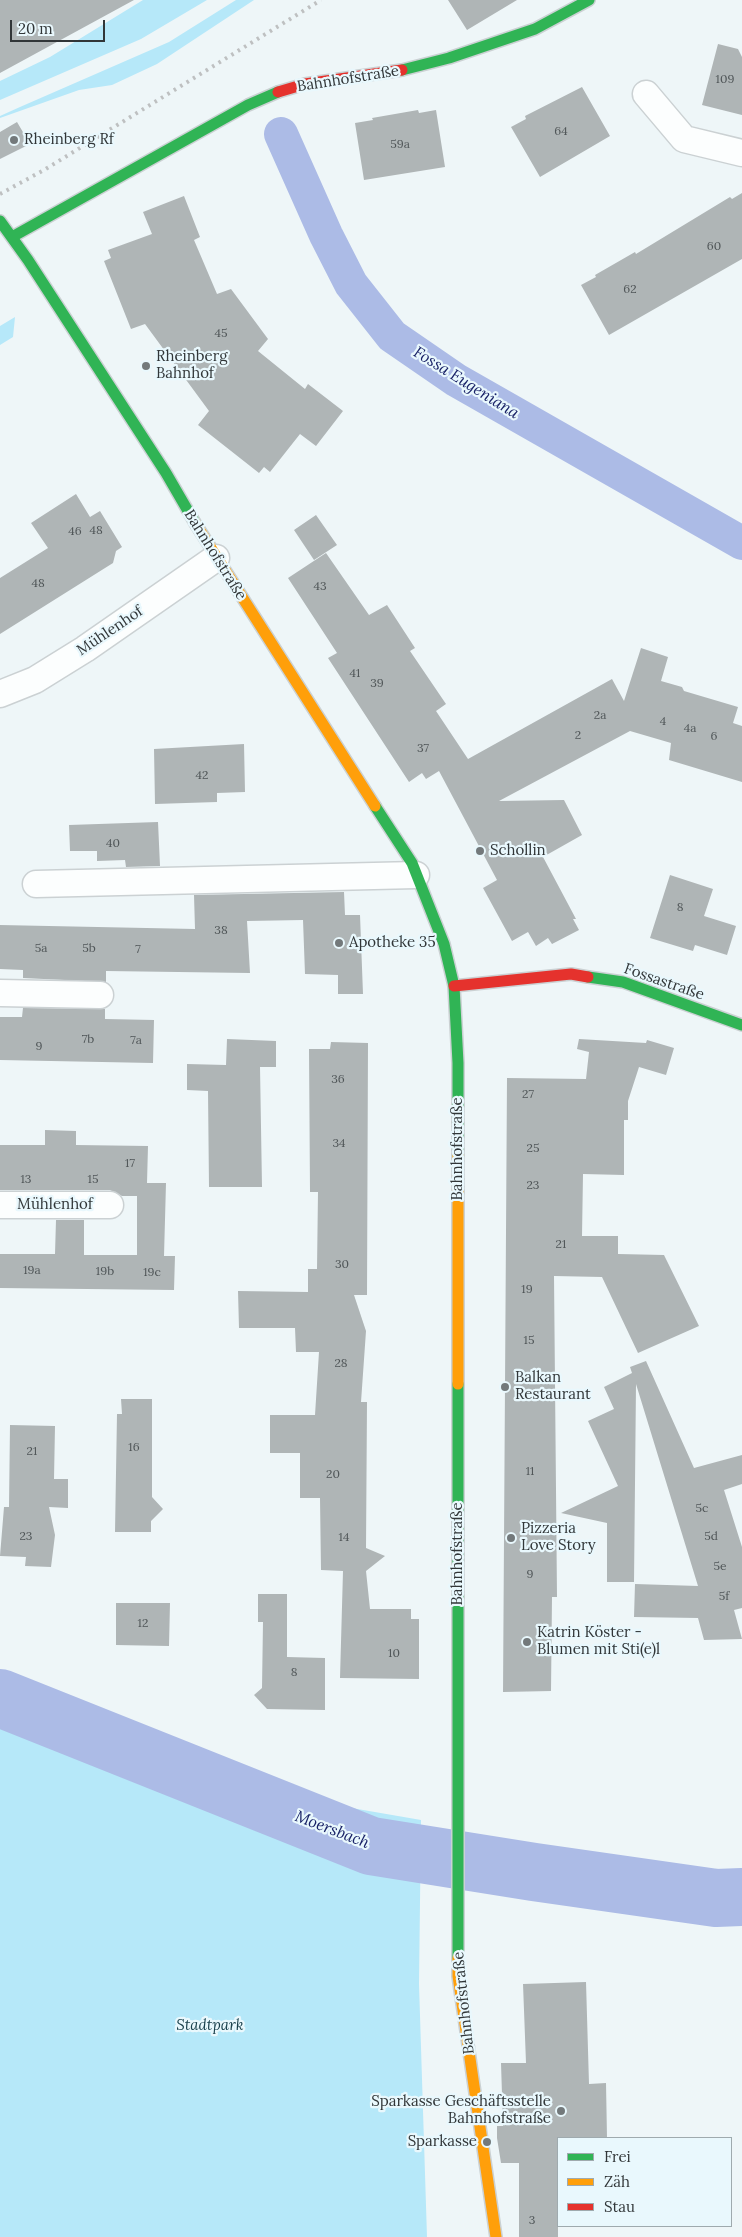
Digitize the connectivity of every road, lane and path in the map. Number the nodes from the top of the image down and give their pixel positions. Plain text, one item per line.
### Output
1 (589, 0) edge
2 (646, 94) dead end
3 (742, 153) edge
4 (0, 221) edge
5 (12, 237) junction
6 (216, 558) junction
7 (0, 694) edge
8 (416, 875) junction
9 (36, 884) dead end
10 (454, 986) junction
11 (0, 993) edge
12 (100, 995) dead end
13 (742, 1025) edge
14 (0, 1205) edge
15 (110, 1205) dead end
16 (496, 2237) edge

1 - 5 street, Bahnhofstraße
2 - 3 street
4 - 5 street, Bahnhofstraße
5 - 6 street, Bahnhofstraße
6 - 7 street, Mühlenhof
6 - 8 street, Bahnhofstraße
8 - 9 street
8 - 10 street, Bahnhofstraße
10 - 13 street, Fossastraße
10 - 16 street, Bahnhofstraße
11 - 12 street
14 - 15 street, Mühlenhof

